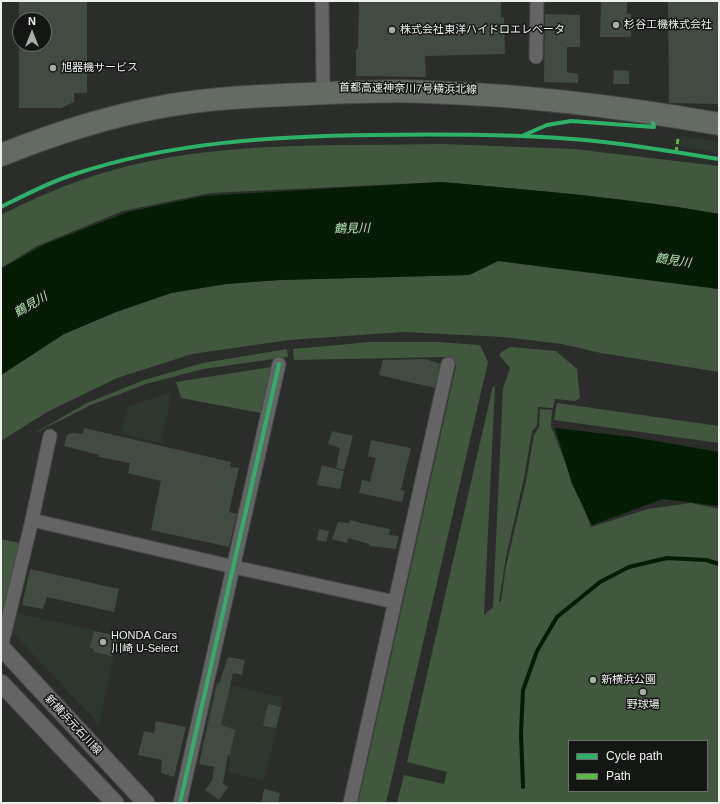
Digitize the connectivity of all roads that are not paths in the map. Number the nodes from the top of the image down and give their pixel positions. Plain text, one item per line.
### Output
1 (322, 1) edge
2 (537, 1) edge
3 (536, 56) dead end
4 (322, 81) dead end
5 (98, 119) junction
6 (719, 119) edge
7 (719, 124) edge
8 (1, 149) edge
9 (1, 156) edge
10 (1, 164) edge
11 (279, 364) dead end
12 (448, 364) dead end
13 (50, 436) dead end
14 (32, 520) junction
15 (234, 566) junction
16 (395, 602) junction
17 (1, 648) edge
18 (1, 683) edge
19 (115, 803) edge
20 (146, 803) edge
21 (180, 803) edge
22 (350, 803) edge

1 - 4 street
2 - 3 street
5 - 6 highway, 首都高速神奈川7号横浜北線
5 - 7 highway, 首都高速神奈川7号横浜北線
5 - 8 highway
5 - 9 highway
5 - 10 highway
11 - 15 street
12 - 16 street
13 - 14 street
14 - 15 street
14 - 17 street
15 - 16 street
15 - 21 street
16 - 22 street
17 - 20 street, 新横浜元石川線
18 - 19 street

